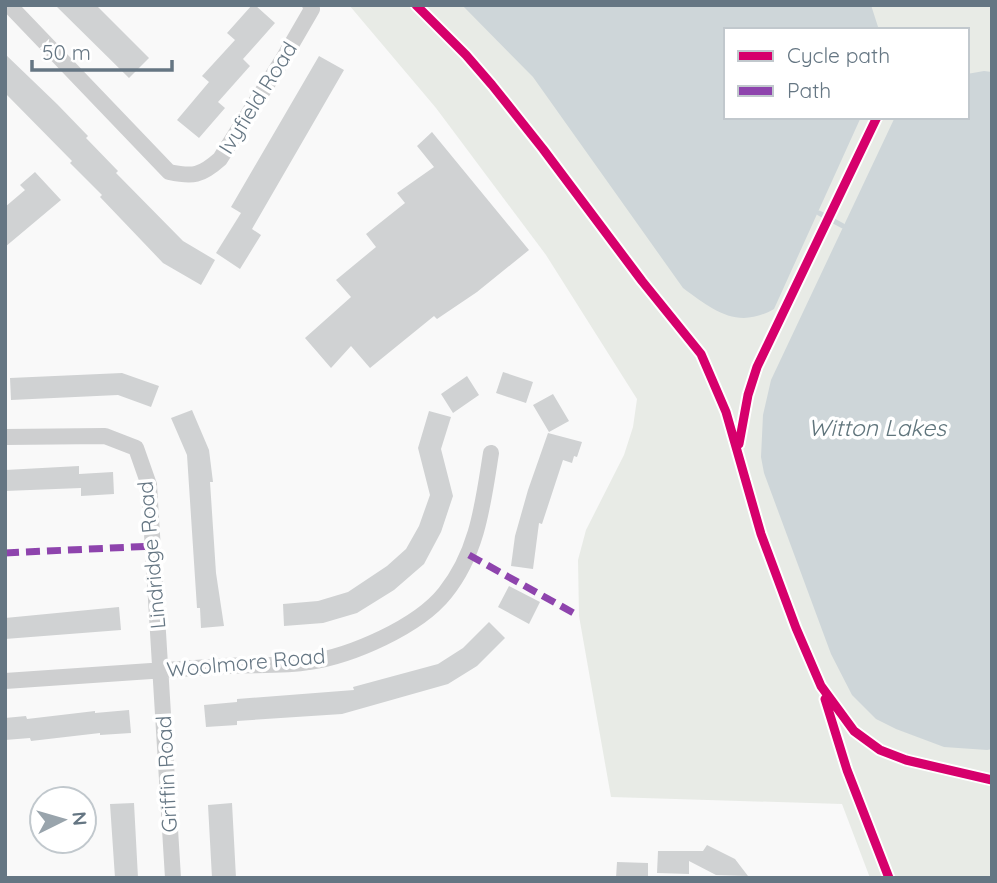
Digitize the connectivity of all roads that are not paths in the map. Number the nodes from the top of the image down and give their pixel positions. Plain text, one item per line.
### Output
1 (9, 5) edge
2 (310, 5) edge
3 (5, 437) edge
4 (491, 453) dead end
5 (161, 670) junction
6 (5, 681) edge
7 (173, 878) edge

1 - 2 street, Ivyfield Road
3 - 5 street, Lindridge Road
4 - 5 street, Woolmore Road
5 - 6 street, Woolmore Road
5 - 7 street, Griffin Road

